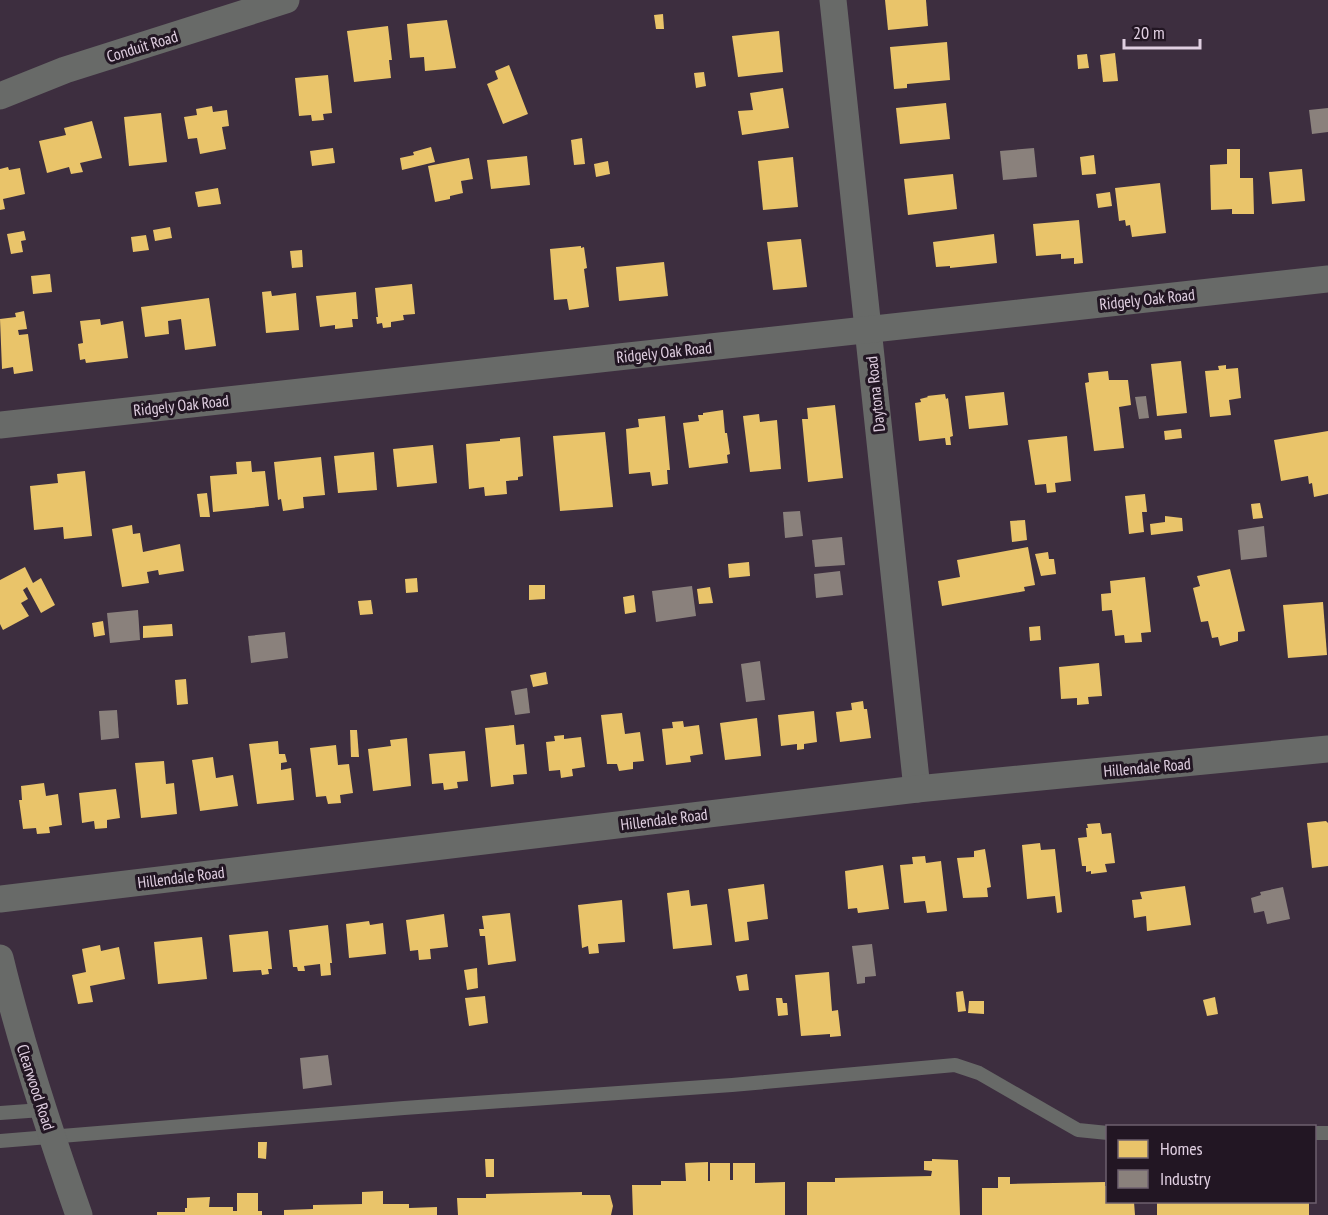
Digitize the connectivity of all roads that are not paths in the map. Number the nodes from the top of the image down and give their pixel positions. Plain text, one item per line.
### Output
1 (286, 0) edge
2 (833, 0) edge
3 (0, 96) edge
4 (1328, 279) edge
5 (868, 329) junction
6 (0, 425) edge
7 (1328, 749) edge
8 (917, 789) junction
9 (0, 898) edge
10 (0, 958) edge
11 (42, 1110) junction
12 (0, 1113) edge
13 (1106, 1132) edge
14 (52, 1138) junction
15 (0, 1141) edge
16 (79, 1215) edge

1 - 3 street, Conduit Road
2 - 5 street, Daytona Road
4 - 5 street, Ridgely Oak Road
5 - 6 street, Ridgely Oak Road
5 - 8 street, Daytona Road
7 - 8 street, Hillendale Road
8 - 9 street, Hillendale Road
10 - 11 street, Clearwood Road
11 - 12 lane
11 - 14 street, Clearwood Road
13 - 14 lane
14 - 15 lane
14 - 16 street, Clearwood Road

